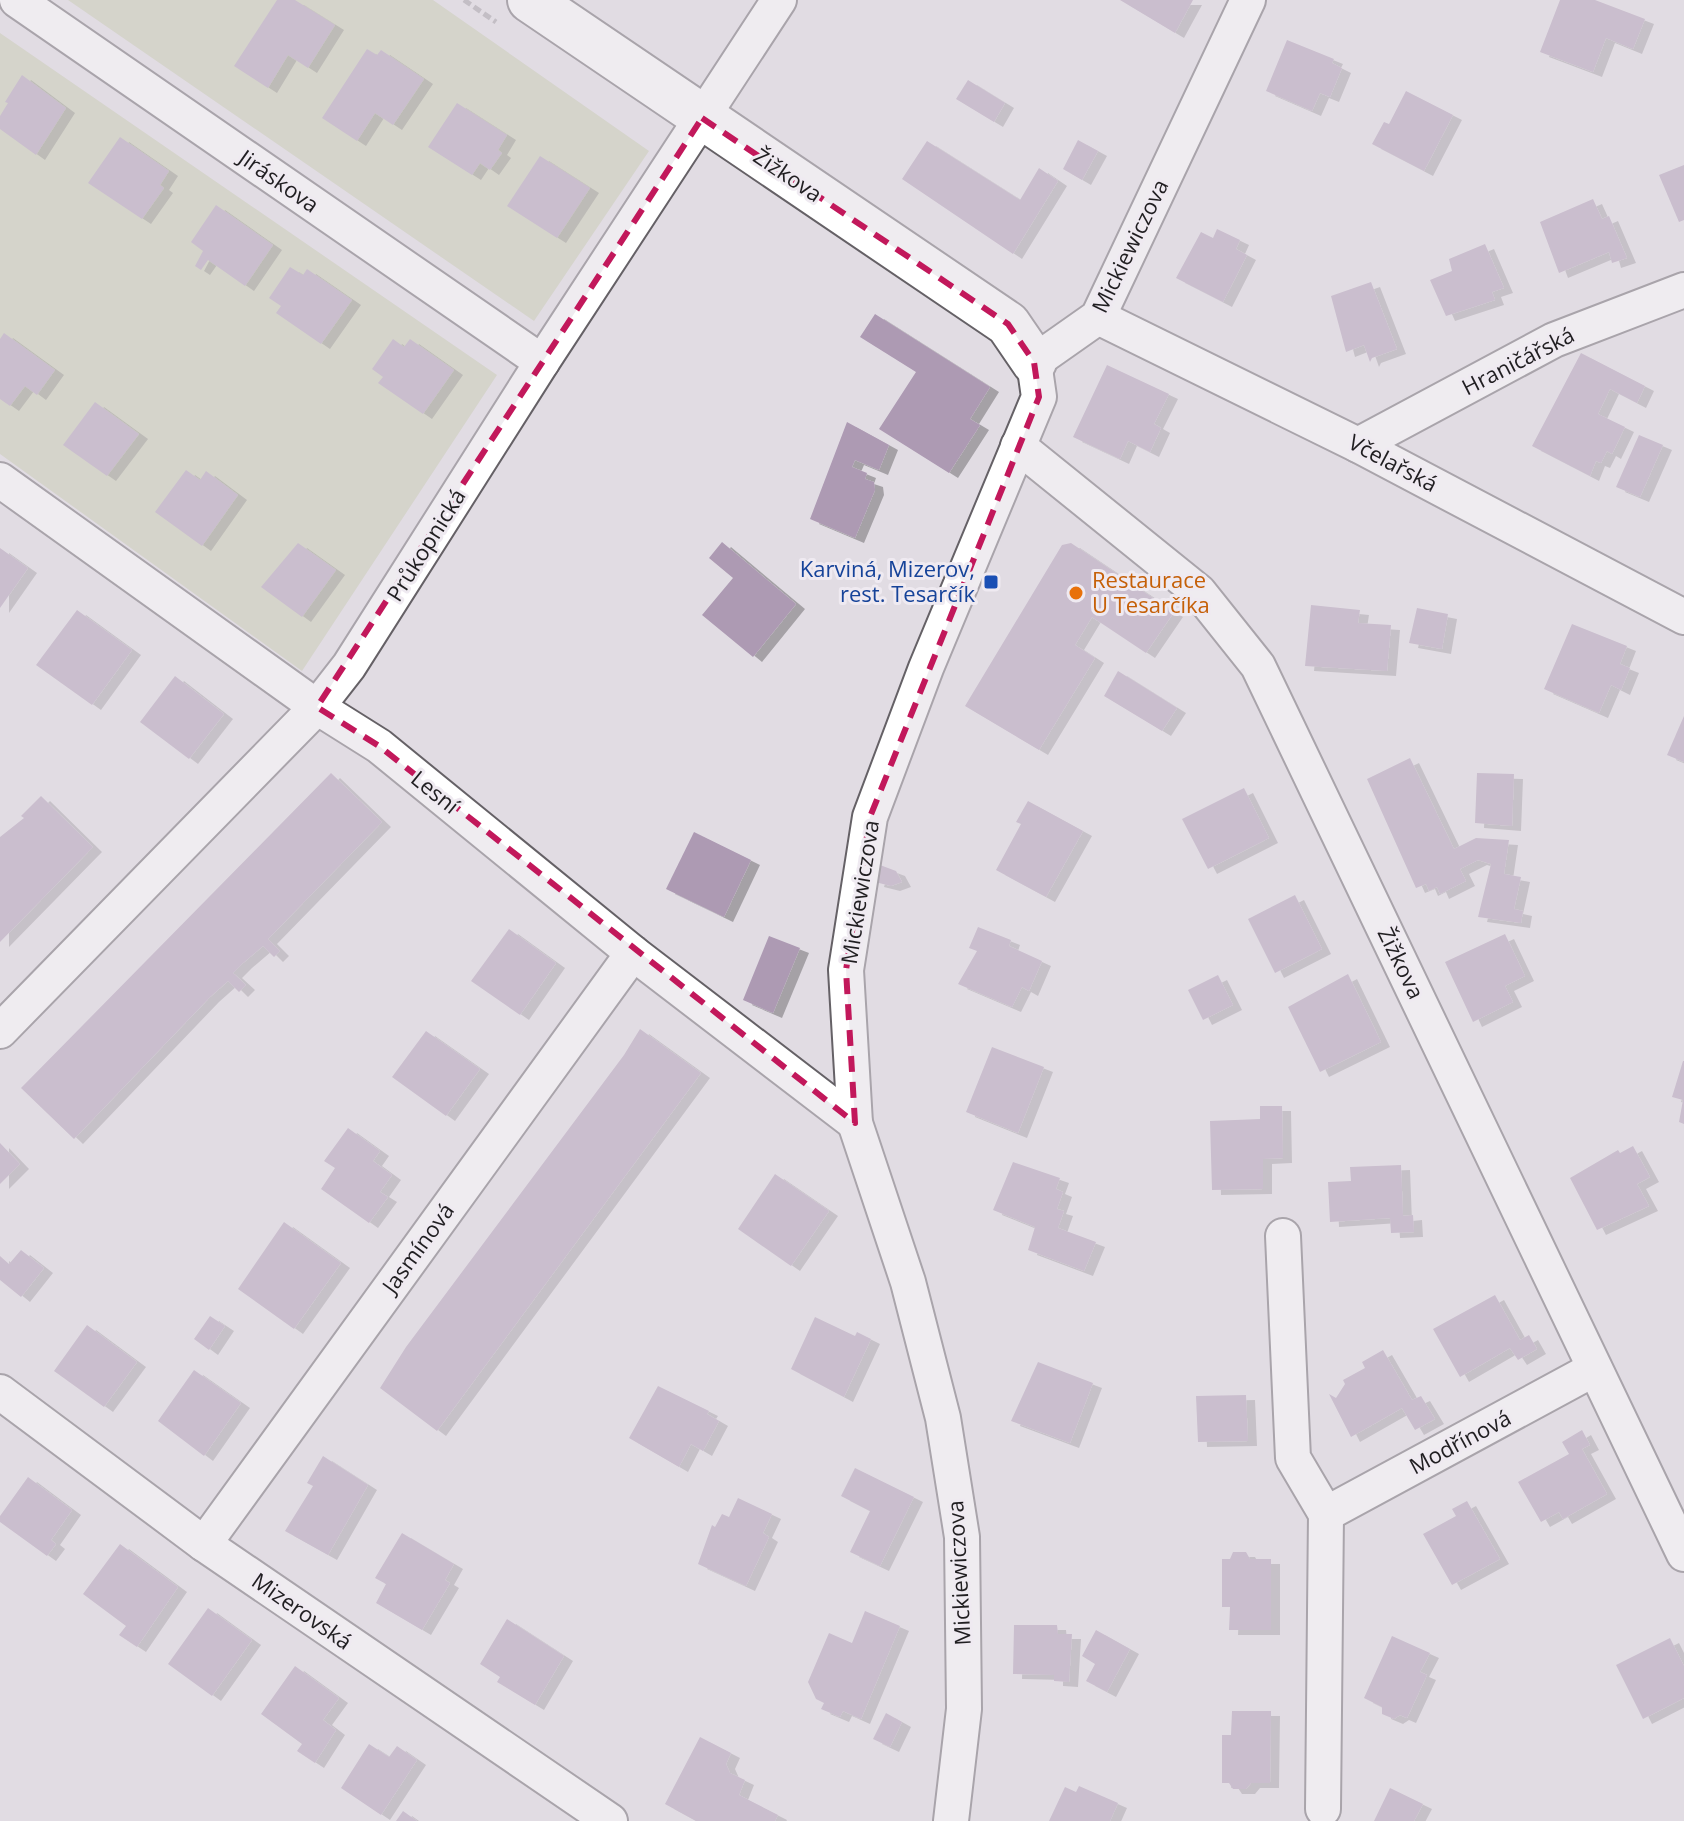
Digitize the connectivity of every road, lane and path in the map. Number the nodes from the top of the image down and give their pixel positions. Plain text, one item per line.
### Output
1 (17, 0) edge
2 (530, 0) edge
3 (779, 0) edge
4 (1248, 0) edge
5 (702, 118) junction
6 (1684, 290) edge
7 (1098, 317) junction
8 (542, 362) junction
9 (1034, 362) junction
10 (1358, 445) junction
11 (1018, 446) junction
12 (0, 480) edge
13 (1684, 617) edge
14 (317, 707) junction
15 (633, 953) junction
16 (0, 1031) edge
17 (855, 1123) junction
18 (1283, 1236) dead end
19 (1594, 1369) junction
20 (0, 1392) edge
21 (1326, 1514) junction
22 (204, 1544) junction
23 (1684, 1554) edge
24 (1323, 1809) dead end
25 (610, 1821) edge
26 (951, 1821) edge

1 - 8 street, Jiráskova
2 - 5 street, Žižkova
3 - 5 street, Průkopnická
4 - 7 street, Mickiewiczova
5 - 8 street, Průkopnická
5 - 9 street, Žižkova
6 - 10 street, Hraničářská
7 - 9 street, Mickiewiczova
7 - 10 street, Včelařská
8 - 14 street, Průkopnická
9 - 11 street, Mickiewiczova
10 - 13 street, Včelařská
11 - 17 street, Mickiewiczova
11 - 19 street, Žižkova
12 - 14 street, Lesní
14 - 15 street, Lesní
14 - 16 street, Průkopnická
15 - 17 street, Lesní
15 - 22 street, Jasmínová
17 - 26 street, Mickiewiczova
18 - 21 street
19 - 21 street, Modřínová
19 - 23 street, Žižkova
20 - 22 street, Mizerovská
21 - 24 street
22 - 25 street, Mizerovská

